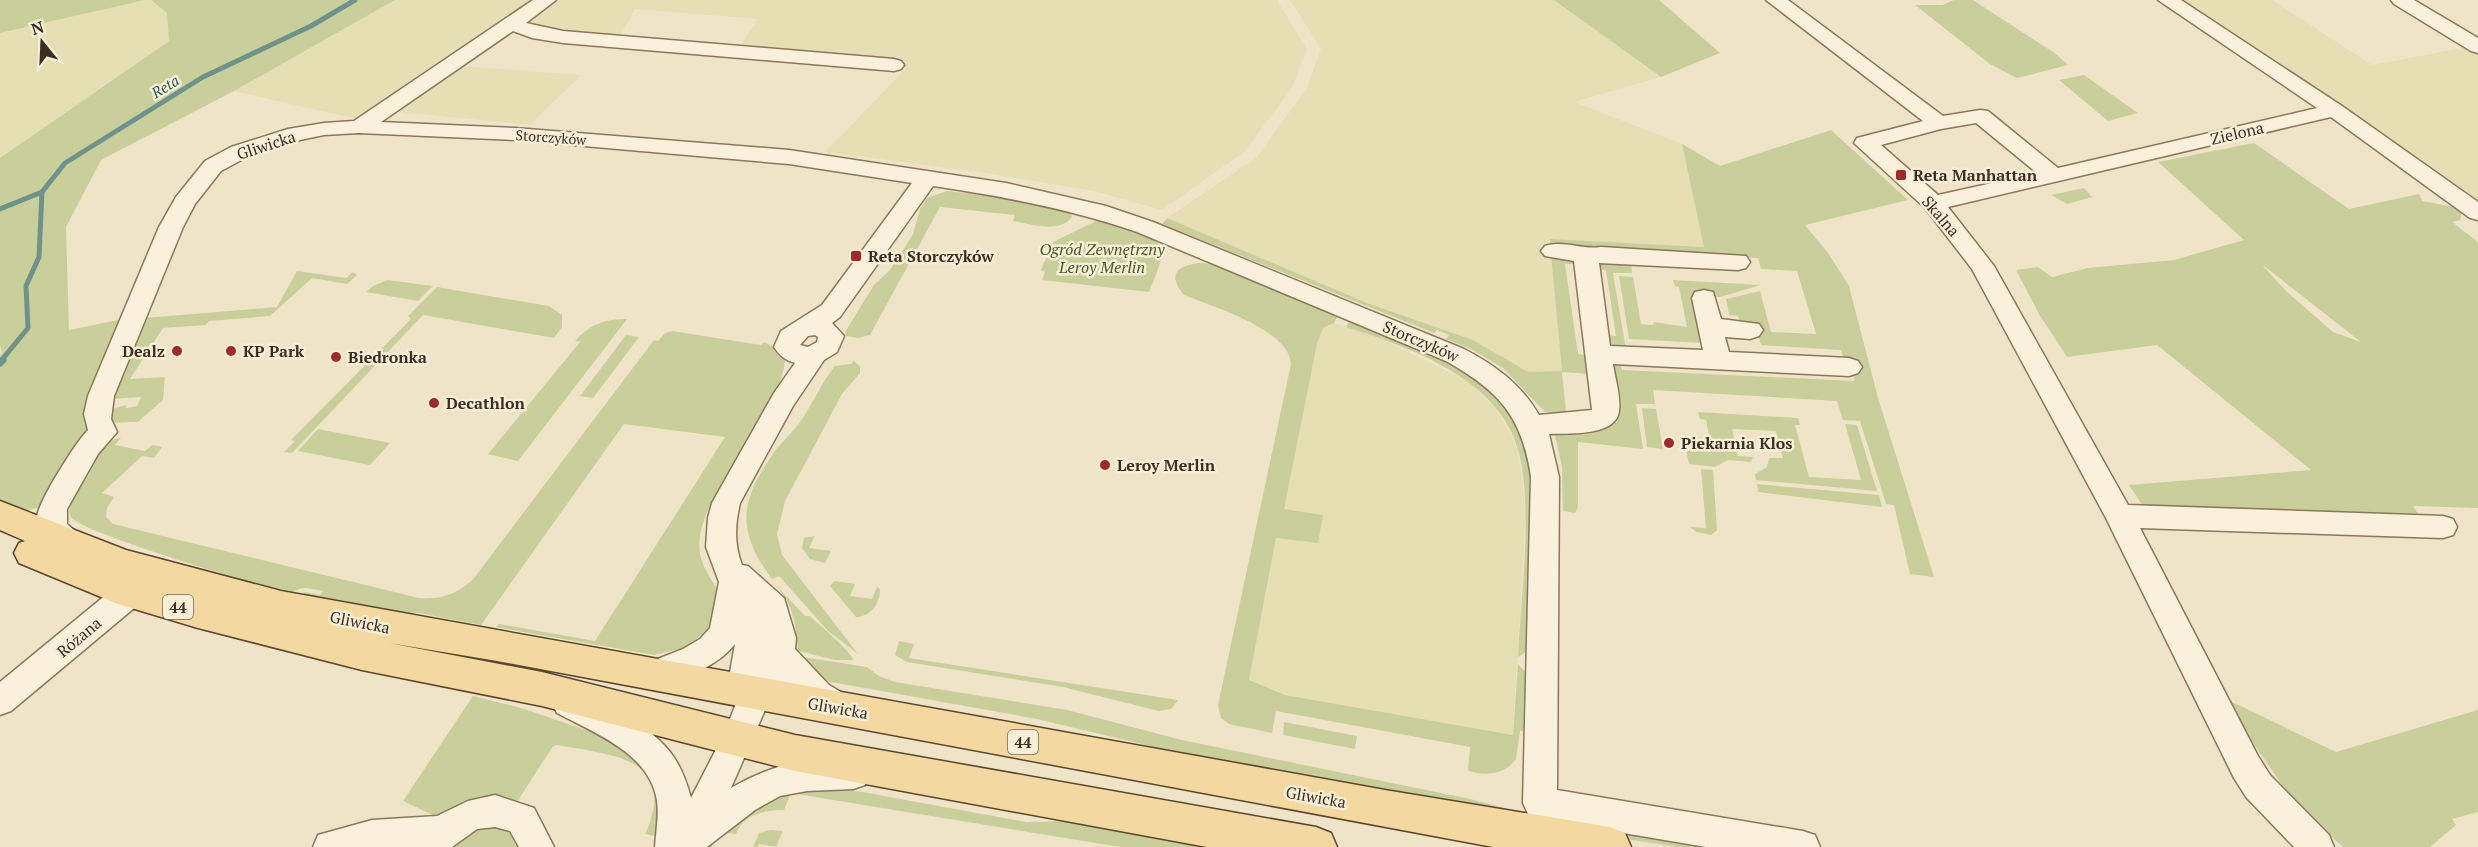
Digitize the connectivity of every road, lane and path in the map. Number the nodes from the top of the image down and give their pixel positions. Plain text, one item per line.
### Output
1 (546, 0) edge
2 (1776, 0) edge
3 (2168, 0) edge
4 (2401, 0) edge
5 (512, 24) junction
6 (2478, 47) edge
7 (894, 64) dead end
8 (2335, 110) junction
9 (1939, 123) junction
10 (359, 127) junction
11 (2054, 176) junction
12 (926, 179) junction
13 (1933, 203) junction
14 (2478, 213) edge
15 (1553, 250) dead end
16 (1588, 257) junction
17 (1738, 262) dead end
18 (1704, 298) dead end
19 (1710, 327) junction
20 (1750, 330) dead end
21 (1599, 354) junction
22 (1718, 360) junction
23 (1849, 367) dead end
24 (1532, 425) junction
25 (0, 515) edge
26 (2120, 516) junction
27 (2443, 527) dead end
28 (0, 540) edge
29 (72, 545) junction
30 (731, 575) junction
31 (143, 583) junction
32 (781, 655) junction
33 (656, 674) junction
34 (542, 689) junction
35 (756, 694) junction
36 (0, 701) edge
37 (840, 708) junction
38 (738, 739) junction
39 (899, 772) junction
40 (437, 839) edge
41 (681, 845) edge
42 (330, 847) edge
43 (537, 847) edge
44 (1316, 847) edge
45 (1610, 847) edge
46 (1803, 847) edge
47 (2317, 847) edge

1 - 5 street
2 - 9 street
3 - 8 street
4 - 6 street
5 - 7 street
5 - 10 street
8 - 11 street, Zielona
8 - 14 street
9 - 11 street
9 - 13 street, Skalna
10 - 12 street, Storczyków
10 - 29 street, Gliwicka
11 - 13 street, Zielona
12 - 24 street, Storczyków
12 - 30 street
13 - 26 street, Skalna
15 - 16 street
16 - 17 street
16 - 21 street
18 - 19 street
19 - 20 street
19 - 22 street
21 - 22 street
21 - 24 street
22 - 23 street
24 - 46 street, Storczyków
25 - 29 main road, Gliwicka / 44
26 - 27 street
26 - 47 street, Skalna
28 - 31 main road, Gliwicka / 44
29 - 31 main road, Gliwicka / 44
30 - 32 street
30 - 33 street
30 - 35 street
31 - 33 main road, Gliwicka / 44
31 - 34 main road, Gliwicka / 44
31 - 36 street, Różana
32 - 35 street
32 - 37 street
33 - 35 main road, Gliwicka / 44
34 - 38 main road, Gliwicka / 44
34 - 41 street
35 - 37 main road, Gliwicka / 44
35 - 38 street
37 - 45 main road, Gliwicka / 44
38 - 39 main road, Gliwicka / 44
38 - 41 street
39 - 41 street
39 - 44 main road, Gliwicka / 44
40 - 42 street
40 - 43 street

